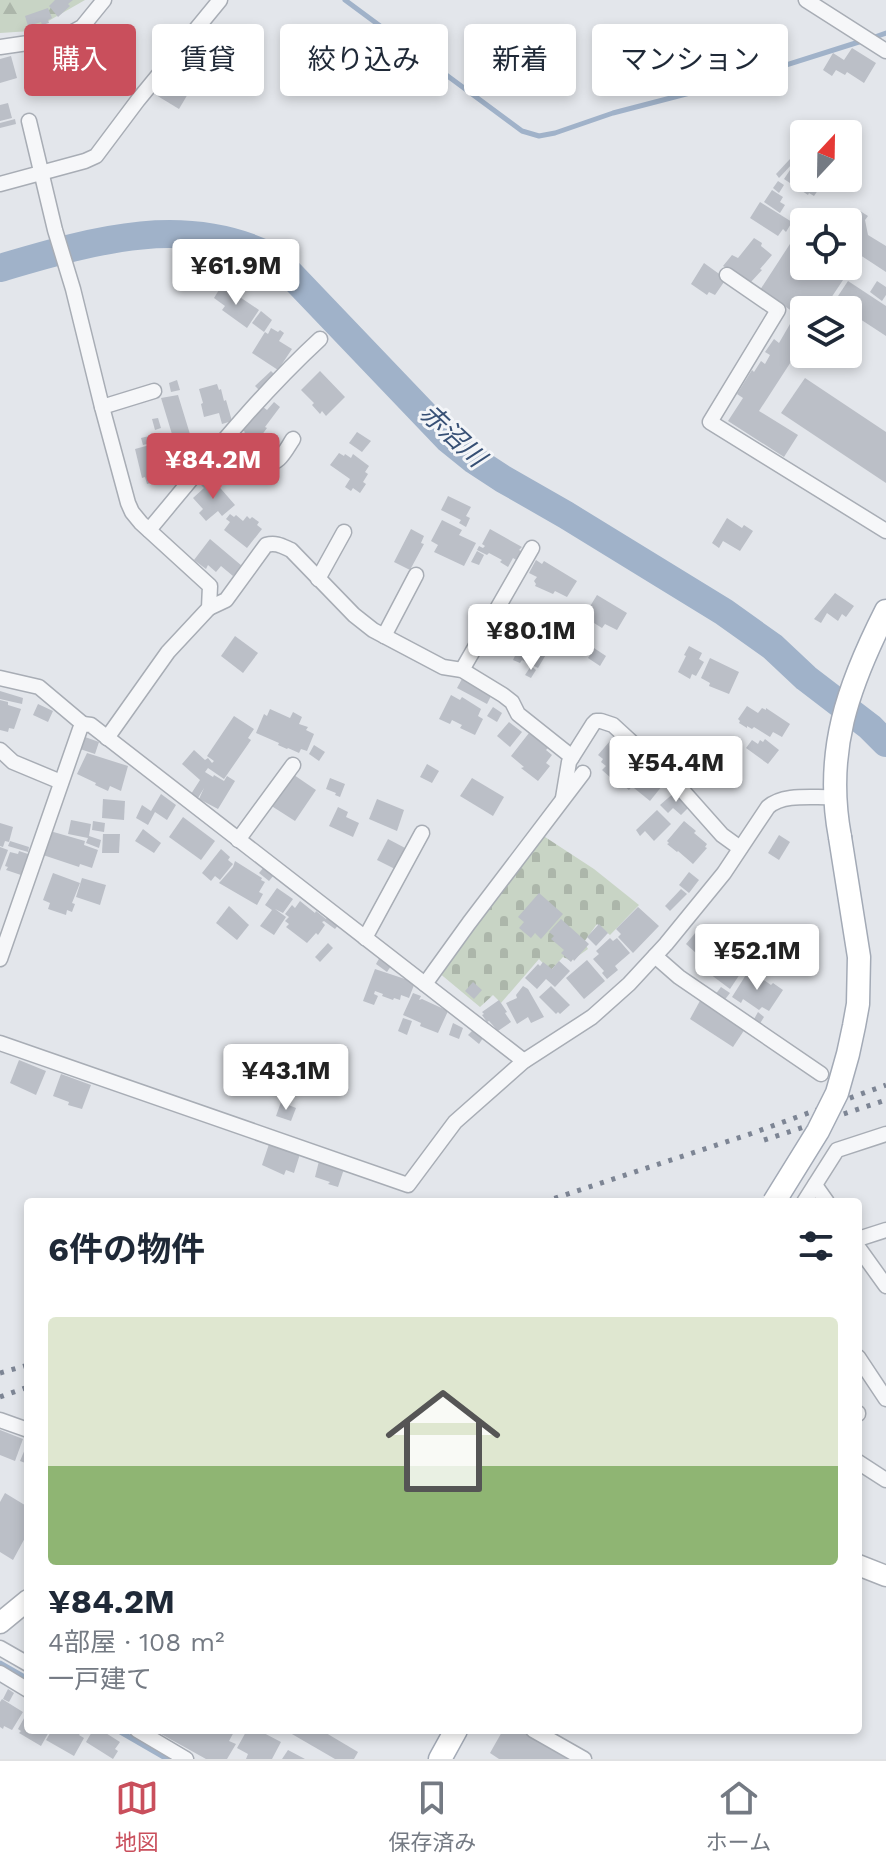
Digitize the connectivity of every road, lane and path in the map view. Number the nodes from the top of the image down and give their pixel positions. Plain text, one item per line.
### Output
1 (104, 0) edge
2 (220, 0) edge
3 (806, 0) edge
4 (0, 47) edge
5 (886, 51) edge
6 (29, 121) dead end
7 (43, 172) junction
8 (0, 184) edge
9 (727, 275) dead end
10 (320, 339) dead end
11 (154, 391) dead end
12 (102, 407) junction
13 (293, 439) dead end
14 (224, 440) junction
15 (149, 530) junction
16 (886, 531) edge
17 (344, 532) dead end
18 (532, 548) dead end
19 (416, 575) dead end
20 (318, 579) junction
21 (209, 608) junction
22 (886, 611) edge
23 (384, 636) junction
24 (462, 670) junction
25 (0, 678) edge
26 (83, 724) junction
27 (107, 738) junction
28 (0, 750) edge
29 (572, 757) junction
30 (293, 765) dead end
31 (583, 773) dead end
32 (61, 782) junction
33 (834, 797) junction
34 (563, 798) junction
35 (422, 833) dead end
36 (238, 840) junction
37 (740, 848) junction
38 (365, 938) junction
39 (655, 956) junction
40 (0, 959) edge
41 (425, 984) junction
42 (0, 1043) edge
43 (524, 1061) junction
44 (821, 1074) dead end
45 (886, 1134) edge
46 (815, 1185) junction
47 (776, 1198) edge
48 (807, 1198) edge
49 (824, 1198) edge
50 (886, 1230) edge
51 (862, 1238) edge
52 (862, 1253) edge
53 (886, 1286) edge
54 (862, 1363) edge
55 (886, 1399) edge
56 (0, 1420) edge
57 (24, 1429) edge
58 (862, 1465) edge
59 (886, 1480) edge
60 (862, 1567) edge
61 (886, 1576) edge
62 (24, 1603) edge
63 (0, 1623) edge
64 (0, 1648) edge
65 (24, 1662) edge
66 (0, 1673) edge
67 (24, 1688) edge
68 (144, 1734) edge
69 (454, 1734) edge
70 (540, 1734) edge
71 (186, 1759) edge
72 (440, 1759) edge
73 (584, 1759) edge

1 - 4 street
2 - 7 street
3 - 5 street
6 - 7 street
7 - 8 street
7 - 12 street
9 - 16 street
10 - 14 street
11 - 12 street
12 - 15 street
13 - 14 street
14 - 15 street
15 - 21 street
17 - 20 street
18 - 24 street
19 - 23 street
20 - 21 street
20 - 23 street
21 - 27 street
22 - 33 main road
23 - 24 street
24 - 29 street
25 - 26 street
26 - 27 street
26 - 32 street
27 - 36 street
28 - 32 street
29 - 34 street
29 - 37 street
30 - 36 street
31 - 34 street
32 - 40 street
33 - 37 street
33 - 47 main road, bridge
34 - 41 street
35 - 38 street
36 - 38 street
37 - 39 street
38 - 41 street
39 - 43 street
39 - 44 street
41 - 43 street
42 - 43 street
45 - 46 street
46 - 48 street
46 - 49 street
50 - 51 street
52 - 53 street
54 - 55 street
56 - 57 street
58 - 59 street
60 - 61 street
62 - 63 street
64 - 65 street
66 - 67 street
68 - 71 street
69 - 72 main road
70 - 73 street

